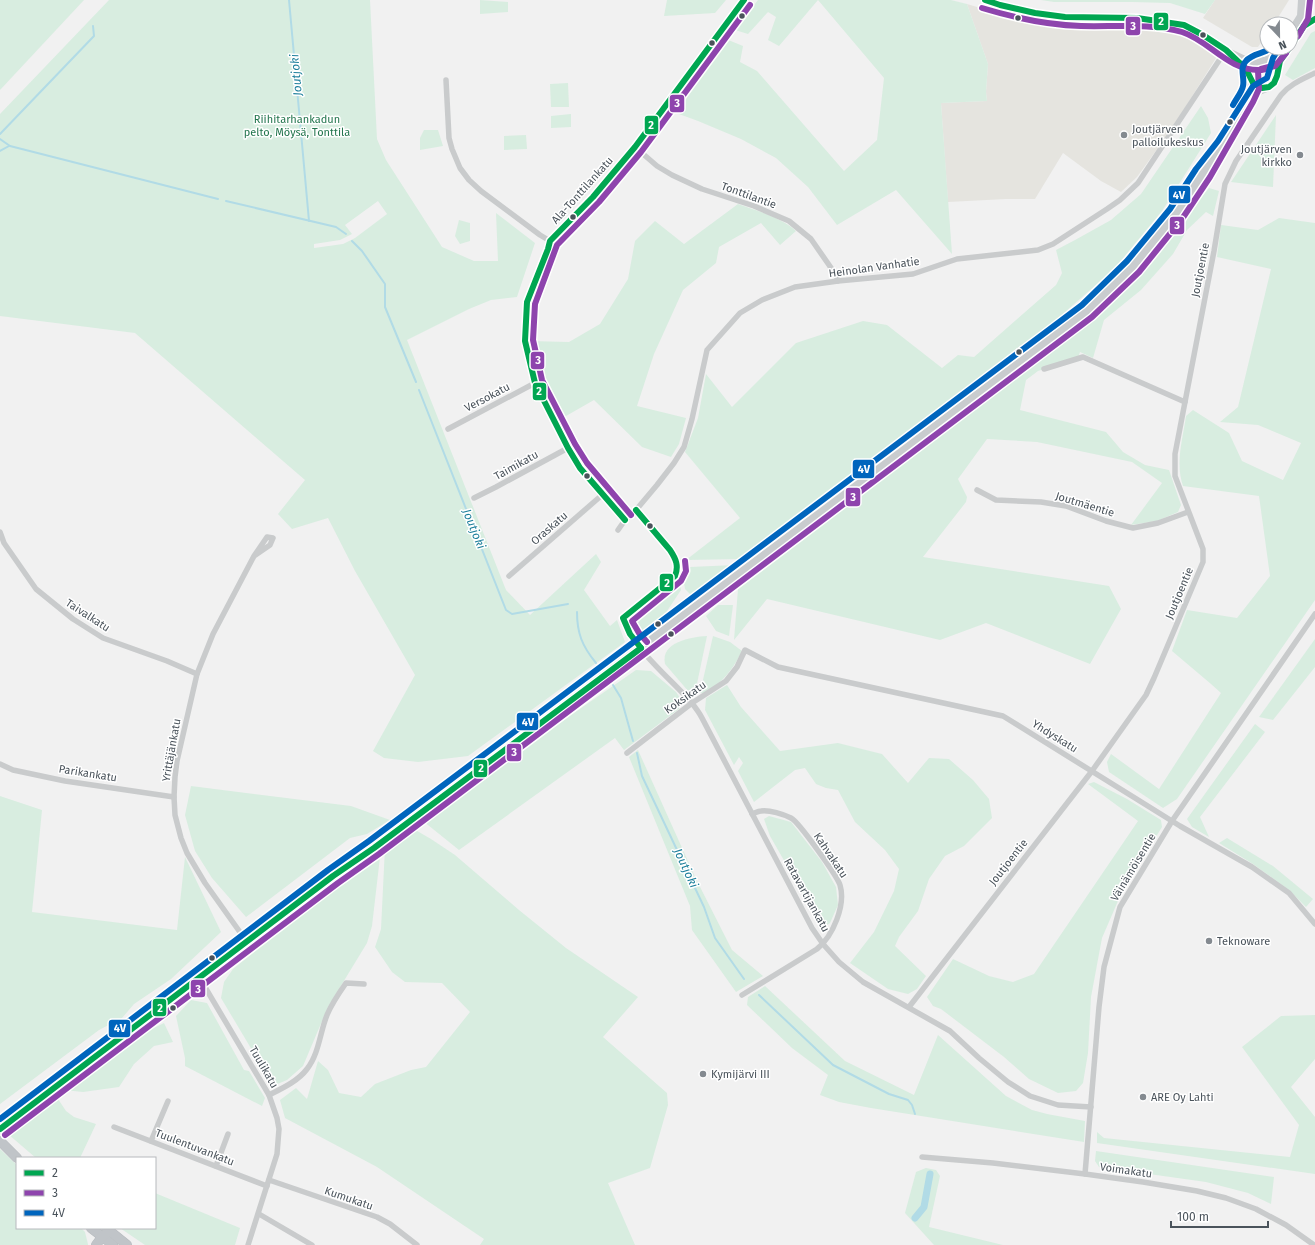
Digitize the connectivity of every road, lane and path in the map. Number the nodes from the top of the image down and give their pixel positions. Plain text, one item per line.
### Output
1 (744, 0) edge
2 (985, 0) edge
3 (1301, 4) edge
4 (1315, 19) edge
5 (1299, 20) edge
6 (1299, 33) edge
7 (1226, 50) junction
8 (1274, 56) edge
9 (1283, 56) edge
10 (1261, 61) junction
11 (1277, 73) junction
12 (1315, 74) edge
13 (1250, 77) junction
14 (446, 80) dead end
15 (1266, 88) junction
16 (635, 147) junction
17 (1203, 173) junction
18 (550, 241) junction
19 (838, 281) junction
20 (1044, 369) dead end
21 (535, 383) junction
22 (1185, 402) junction
23 (448, 429) dead end
24 (568, 448) junction
25 (977, 490) dead end
26 (602, 495) junction
27 (474, 498) dead end
28 (636, 510) junction
29 (1188, 512) junction
30 (624, 520) junction
31 (618, 530) dead end
32 (0, 532) edge
33 (254, 556) dead end
34 (509, 576) dead end
35 (1315, 614) edge
36 (641, 648) junction
37 (745, 650) joint
38 (197, 674) junction
39 (692, 703) junction
40 (627, 753) dead end
41 (0, 764) edge
42 (1092, 771) junction
43 (174, 797) junction
44 (752, 814) junction
45 (1172, 821) junction
46 (1315, 924) edge
47 (247, 942) junction
48 (823, 944) junction
49 (199, 978) junction
50 (364, 984) dead end
51 (742, 995) dead end
52 (910, 1007) junction
53 (269, 1094) junction
54 (168, 1101) dead end
55 (1091, 1107) junction
56 (114, 1127) dead end
57 (0, 1129) edge
58 (228, 1134) dead end
59 (151, 1141) junction
60 (3, 1144) edge
61 (16, 1157) edge
62 (20, 1157) edge
63 (922, 1157) dead end
64 (216, 1166) junction
65 (1085, 1174) junction
66 (268, 1183) junction
67 (259, 1214) junction
68 (92, 1229) edge
69 (108, 1230) edge
70 (102, 1237) junction
71 (96, 1245) edge
72 (111, 1245) edge
73 (127, 1245) edge
74 (248, 1245) edge
75 (312, 1245) edge
76 (417, 1245) edge
77 (1313, 1245) edge

1 - 16 street, Ala-Tonttilankatu
2 - 7 street
3 - 4 main road
3 - 5 main road
4 - 6 main road
7 - 10 street
7 - 13 street
7 - 19 street, Heinolan Vanhatie
8 - 10 main road
9 - 11 main road
10 - 11 main road
10 - 13 main road
11 - 15 main road
12 - 22 street, Joutjoentie
13 - 15 main road
13 - 17 main road
14 - 18 street
15 - 17 main road
16 - 18 street, Ala-Tonttilankatu
16 - 19 street, Tonttilantie
17 - 36 main road
18 - 21 street, Ala-Tonttilankatu
19 - 28 street, Heinolan Vanhatie
20 - 22 street
21 - 23 street, Versokatu
21 - 24 street, Ala-Tonttilankatu
22 - 29 street, Joutjoentie
24 - 26 street, Ala-Tonttilankatu
24 - 27 street, Taimikatu
25 - 29 street, Joutmäentie
26 - 30 street, Ala-Tonttilankatu
26 - 34 street, Oraskatu
28 - 30 street, Heinolan Vanhatie
28 - 36 street, Ratavartijankatu
29 - 42 street, Joutjoentie
30 - 31 street, Heinolan Vanhatie
32 - 38 street, Taivalkatu
33 - 38 street, Yrittäjänkatu
35 - 45 street, Väinämöisentie
36 - 39 street, Ratavartijankatu
36 - 47 main road
37 - 39 street, Koksikatu
37 - 42 street, Yhdyskatu
38 - 43 street, Yrittäjänkatu
39 - 40 street, Koksikatu
39 - 44 street, Ratavartijankatu
41 - 43 street, Parikankatu
42 - 45 street, Yhdyskatu
42 - 52 street, Joutjoentie
43 - 47 street, Yrittäjänkatu
44 - 48 street, Ratavartijankatu
44 - 48 street, Kahvakatu
45 - 46 street, Yhdyskatu
45 - 55 street, Väinämöisentie
47 - 49 main road
48 - 51 street, Kahvakatu
48 - 52 street, Ratavartijankatu
49 - 53 street, Tuulikatu
49 - 57 main road
50 - 53 street
52 - 55 street, Ratavartijankatu
53 - 66 street, Tuulikatu
54 - 59 street
55 - 65 street, Väinämöisentie
56 - 59 street, Tuulentuvankatu
58 - 64 street
59 - 64 street, Tuulentuvankatu
60 - 61 highway
60 - 62 highway
63 - 65 street, Voimakatu
64 - 66 street, Tuulentuvankatu
65 - 77 street, Voimakatu
66 - 67 street, Tuulikatu
66 - 76 street, Kumukatu
67 - 74 street, Tuulikatu
67 - 75 street
68 - 70 highway
69 - 70 highway
69 - 72 highway
69 - 73 highway
70 - 71 highway
70 - 72 highway

